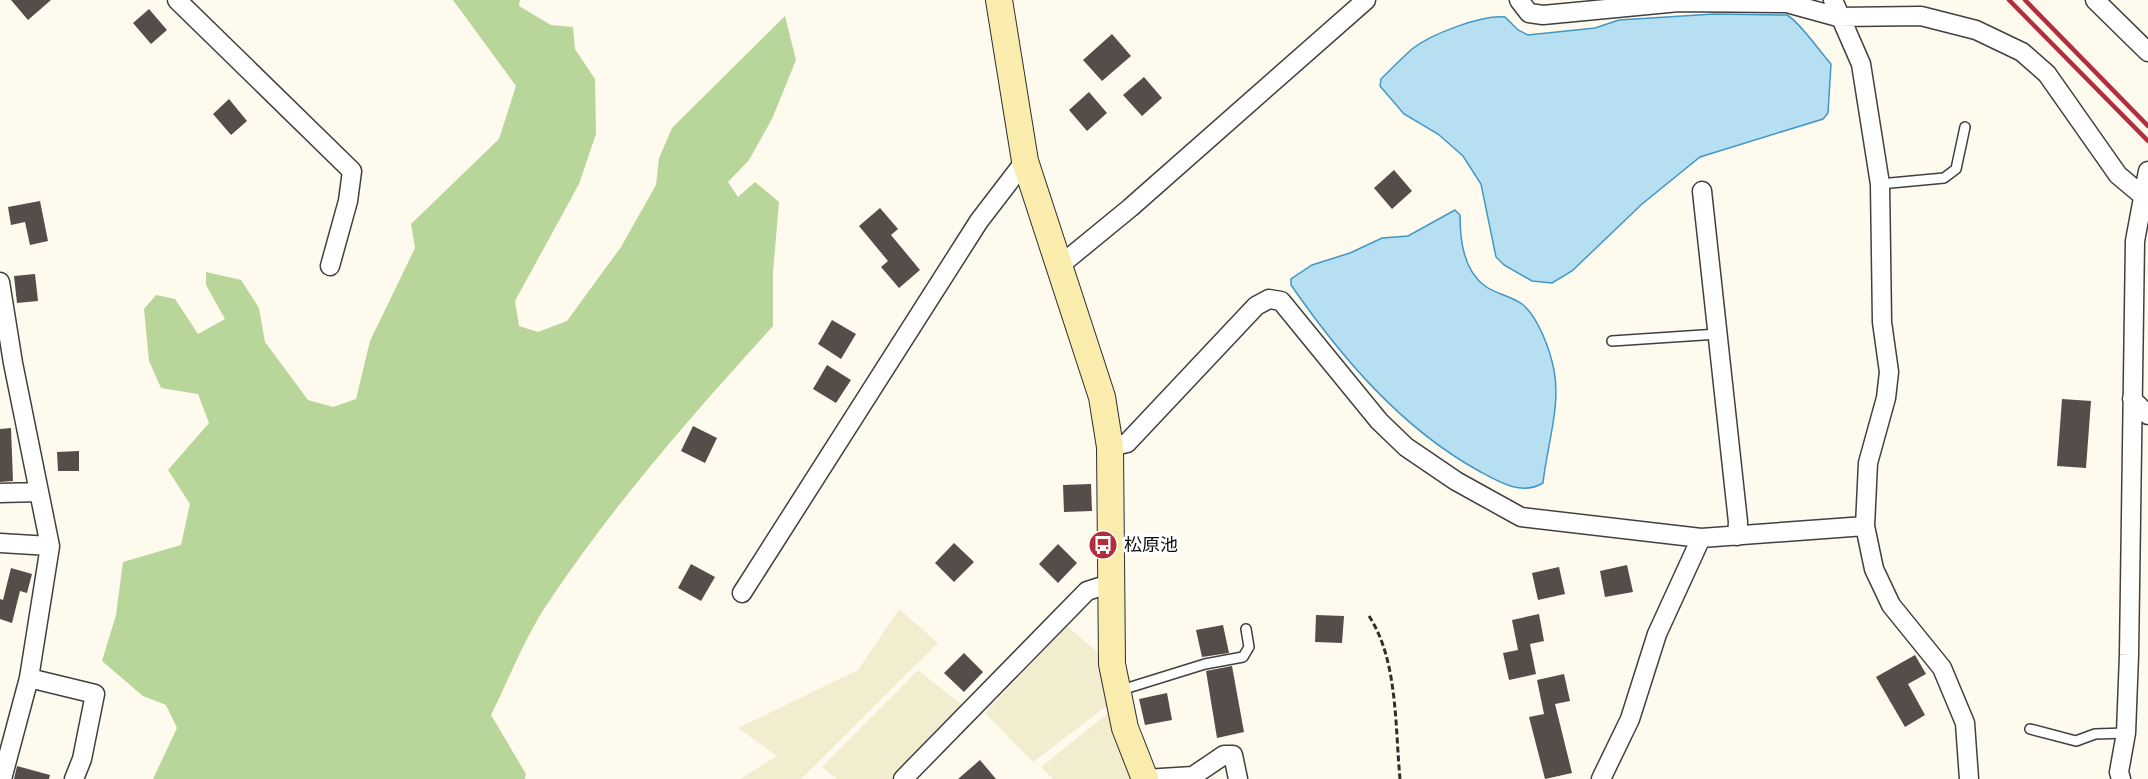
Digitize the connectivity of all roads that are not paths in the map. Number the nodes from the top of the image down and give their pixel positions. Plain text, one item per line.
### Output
1 (177, 0) edge
2 (999, 0) edge
3 (1366, 0) edge
4 (1519, 0) edge
5 (2095, 0) edge
6 (1836, 9) edge
7 (2148, 52) edge
8 (1965, 127) dead end
9 (1025, 161) junction
10 (2148, 171) edge
11 (1880, 184) junction
12 (1702, 191) dead end
13 (2143, 196) junction
14 (330, 266) dead end
15 (1058, 267) junction
16 (0, 282) edge
17 (1718, 334) junction
18 (1612, 341) dead end
19 (2132, 399) junction
20 (2148, 415) edge
21 (1110, 447) junction
22 (39, 492) junction
23 (0, 493) edge
24 (1865, 526) junction
25 (1737, 536) junction
26 (1701, 538) junction
27 (0, 543) edge
28 (50, 546) junction
29 (1112, 583) junction
30 (742, 592) dead end
31 (1246, 629) dead end
32 (29, 678) junction
33 (1116, 692) junction
34 (2030, 729) dead end
35 (2126, 733) junction
36 (2, 779) edge
37 (74, 779) edge
38 (903, 779) edge
39 (1145, 779) edge
40 (1239, 779) edge
41 (1601, 779) edge
42 (1969, 779) edge
43 (2121, 779) edge

1 - 14 street
2 - 9 street
3 - 15 street
4 - 6 street
5 - 7 street
6 - 11 street
6 - 13 street
8 - 11 lane
9 - 15 street
9 - 30 street
10 - 13 street
11 - 24 street
12 - 17 street
13 - 19 street
15 - 21 street
16 - 22 street
17 - 18 lane
17 - 25 street
19 - 20 street
19 - 35 street
21 - 26 street
21 - 29 street
22 - 23 street
22 - 28 street
24 - 25 street
24 - 42 street
25 - 26 street
26 - 41 street
27 - 28 street
28 - 32 street
29 - 33 street
29 - 38 street
31 - 33 lane
32 - 36 street
32 - 37 street
33 - 39 street
34 - 35 lane
35 - 43 street
39 - 40 street

